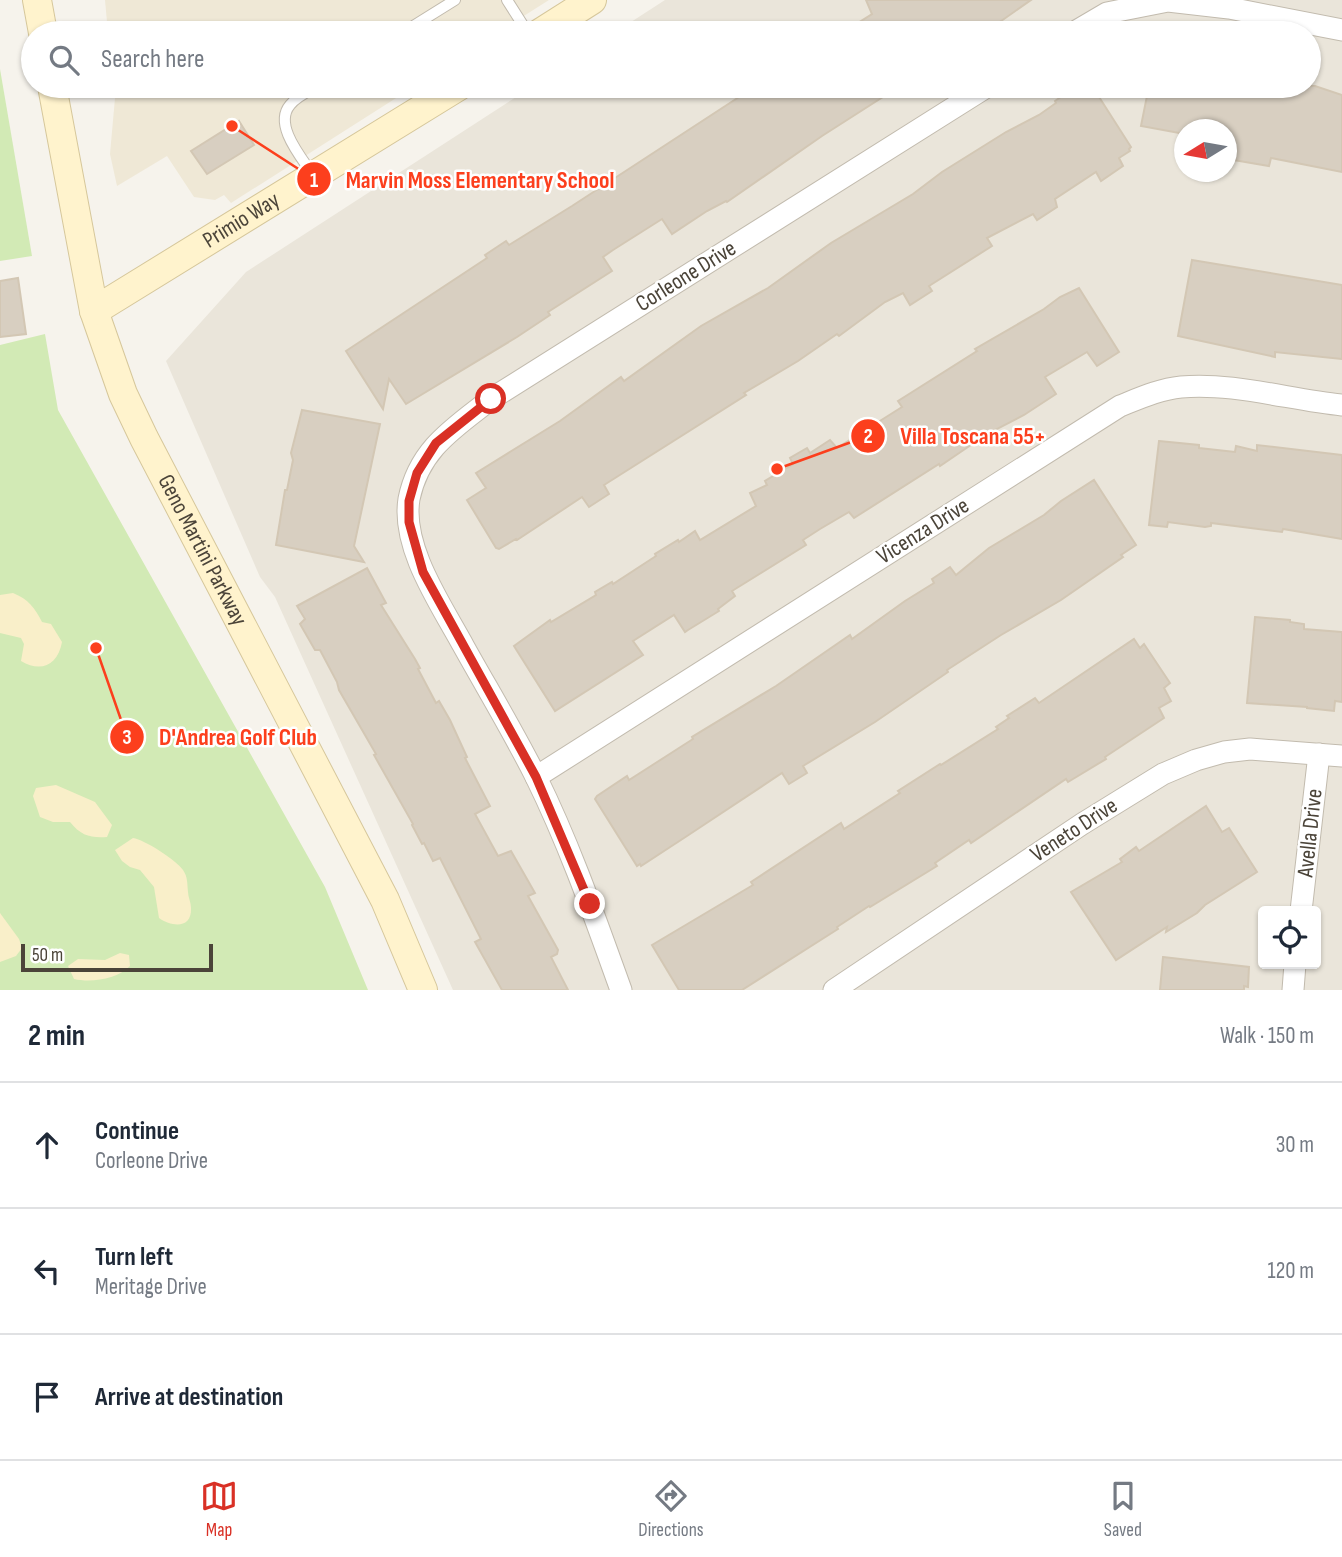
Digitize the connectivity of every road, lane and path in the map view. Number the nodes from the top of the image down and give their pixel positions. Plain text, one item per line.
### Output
1 (37, 0) edge
2 (455, 0) edge
3 (508, 0) edge
4 (592, 0) edge
5 (41, 21) edge
6 (421, 21) edge
7 (521, 21) edge
8 (559, 21) edge
9 (1093, 21) edge
10 (1296, 21) edge
11 (1321, 26) edge
12 (1342, 30) edge
13 (54, 98) edge
14 (298, 98) edge
15 (440, 98) edge
16 (969, 98) edge
17 (313, 176) junction
18 (94, 311) junction
19 (1342, 405) edge
20 (1319, 754) junction
21 (1342, 756) edge
22 (536, 777) junction
23 (1302, 906) edge
24 (1295, 969) edge
25 (423, 990) edge
26 (621, 990) edge
27 (834, 990) edge
28 (1293, 990) edge

1 - 5 street
2 - 6 lane
3 - 7 lane
4 - 8 street
9 - 10 street
11 - 12 street
13 - 18 street, Geno Martini Parkway
14 - 17 lane
15 - 17 street, Primio Way
16 - 22 street, Corleone Drive
17 - 18 street, Primio Way
18 - 25 street, Geno Martini Parkway
19 - 22 street, Vicenza Drive
20 - 21 street, Veneto Drive
20 - 23 street, Avella Drive
20 - 27 street, Veneto Drive
22 - 26 street
24 - 28 street

